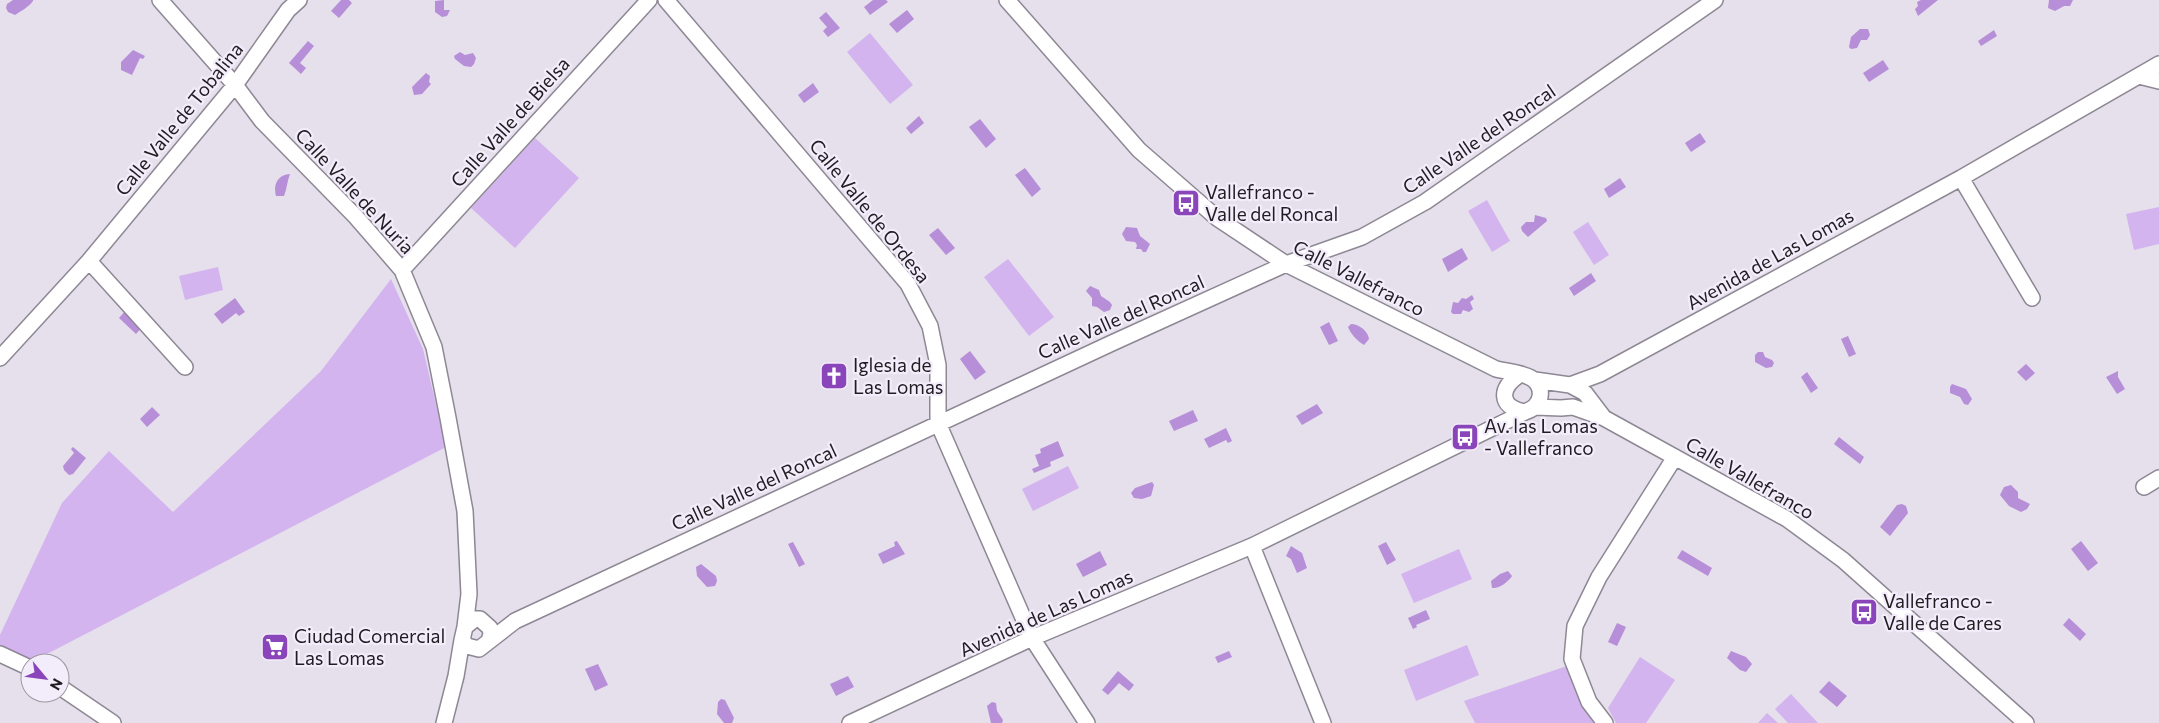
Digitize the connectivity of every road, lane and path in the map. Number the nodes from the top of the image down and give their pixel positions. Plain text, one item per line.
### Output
1 (160, 0) edge
2 (299, 0) edge
3 (649, 0) edge
4 (666, 0) edge
5 (1715, 0) edge
6 (1011, 1) edge
7 (2159, 64) edge
8 (2139, 76) junction
9 (2159, 81) edge
10 (235, 85) junction
11 (1960, 178) junction
12 (89, 261) junction
13 (1286, 264) junction
14 (402, 270) junction
15 (2032, 298) dead end
16 (0, 358) edge
17 (185, 367) dead end
18 (1600, 374) junction
19 (1519, 375) junction
20 (1535, 380) junction
21 (1570, 385) junction
22 (1585, 393) junction
23 (1505, 400) junction
24 (1573, 407) junction
25 (1532, 409) junction
26 (1604, 418) junction
27 (938, 423) junction
28 (1486, 431) junction
29 (1675, 457) junction
30 (2159, 478) edge
31 (2144, 486) dead end
32 (1252, 546) junction
33 (469, 594) junction
34 (483, 621) junction
35 (515, 621) junction
36 (464, 634) junction
37 (1032, 638) junction
38 (484, 645) junction
39 (0, 654) edge
40 (20, 663) edge
41 (456, 676) junction
42 (70, 695) edge
43 (855, 722) edge
44 (113, 723) edge
45 (444, 723) edge
46 (1087, 723) edge
47 (1323, 723) edge
48 (1605, 723) edge
49 (2026, 723) edge

1 - 10 street, Calle Valle de Nuria
2 - 10 street, Calle Valle de Tobalina
3 - 14 street, Calle Valle de Bielsa
4 - 27 street, Calle Valle de Ordesa
5 - 13 street, Calle Valle del Roncal
6 - 13 street, Calle Vallefranco
7 - 8 street, Avenida de Las Lomas
8 - 9 street
8 - 11 street, Avenida de Las Lomas
10 - 12 street, Calle Valle de Tobalina
10 - 14 street, Calle Valle de Nuria
11 - 15 street
11 - 18 street, Avenida de Las Lomas
12 - 16 street, Calle Valle de Tobalina
12 - 17 street
13 - 19 street, Calle Vallefranco
13 - 27 street, Calle Valle del Roncal
14 - 33 street, Calle Valle de Nuria
18 - 21 street, Avenida de Las Lomas
18 - 22 street, Avenida de Las Lomas
19 - 20 street
19 - 23 street
20 - 21 street, Calle Vallefranco
20 - 25 street
21 - 22 street, Calle Vallefranco
22 - 24 street
22 - 26 street, Calle Vallefranco
23 - 25 street
23 - 28 street
24 - 25 street, Calle Vallefranco
24 - 26 street, Calle Vallefranco
25 - 28 street, Avenida de Las Lomas
26 - 29 street, Calle Vallefranco
27 - 35 street, Calle Valle del Roncal
27 - 37 street, Calle Valle de Ordesa
28 - 32 street, Avenida de Las Lomas
29 - 48 street
29 - 49 street, Calle Vallefranco
30 - 31 street
32 - 37 street, Avenida de Las Lomas
32 - 47 street
33 - 34 street, Calle Valle de Nuria
33 - 36 street, Calle Valle de Nuria
34 - 35 street, Calle Valle del Roncal
34 - 36 street
34 - 38 street
35 - 38 street, Calle Valle del Roncal
36 - 38 street
36 - 41 street, Calle Valle de Nuria
37 - 43 street, Avenida de Las Lomas
37 - 46 street, Calle Valle de Ordesa
38 - 41 street, Calle Valle de Nuria
39 - 40 street
41 - 45 street, Calle Valle de Nuria
42 - 44 street

